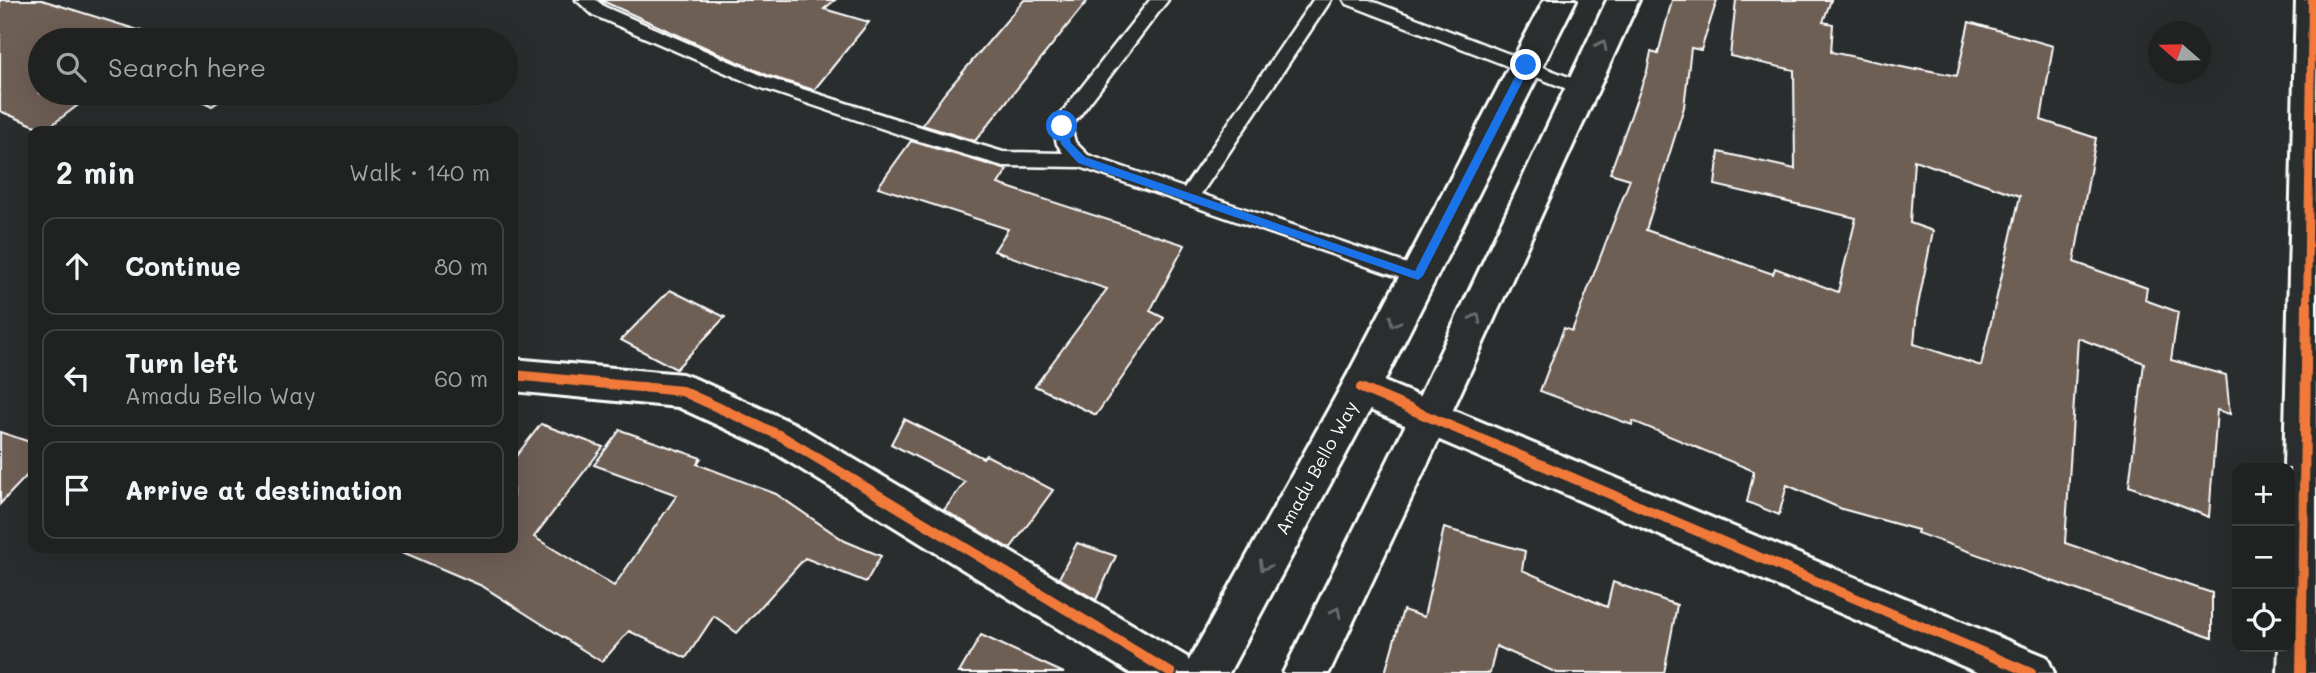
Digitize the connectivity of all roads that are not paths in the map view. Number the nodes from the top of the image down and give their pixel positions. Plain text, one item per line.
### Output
1 (585, 0) edge
2 (1159, 0) edge
3 (1322, 0) edge
4 (1353, 0) edge
5 (1560, 0) edge
6 (1623, 0) edge
7 (2312, 0) edge
8 (1526, 65) junction
9 (1581, 88) junction
10 (1081, 160) junction
11 (2313, 165) edge
12 (1188, 197) junction
13 (1418, 276) junction
14 (518, 375) edge
15 (1362, 388) junction
16 (1430, 416) junction
17 (1171, 673) edge
18 (1205, 673) edge
19 (1306, 673) edge
20 (2031, 673) edge
21 (2301, 673) edge

1 - 10 lane
2 - 10 lane
3 - 12 lane
4 - 8 lane
5 - 8 street, Amadu Bello Way
9 -> 6 street
7 - 11 street
8 - 9 lane
8 - 13 street, Amadu Bello Way
16 -> 9 street
10 - 12 lane
11 - 21 street
12 - 13 lane
13 -> 15 street, Amadu Bello Way
14 - 17 street
15 - 16 street
15 -> 18 street, Amadu Bello Way
19 -> 16 street
16 - 20 street

